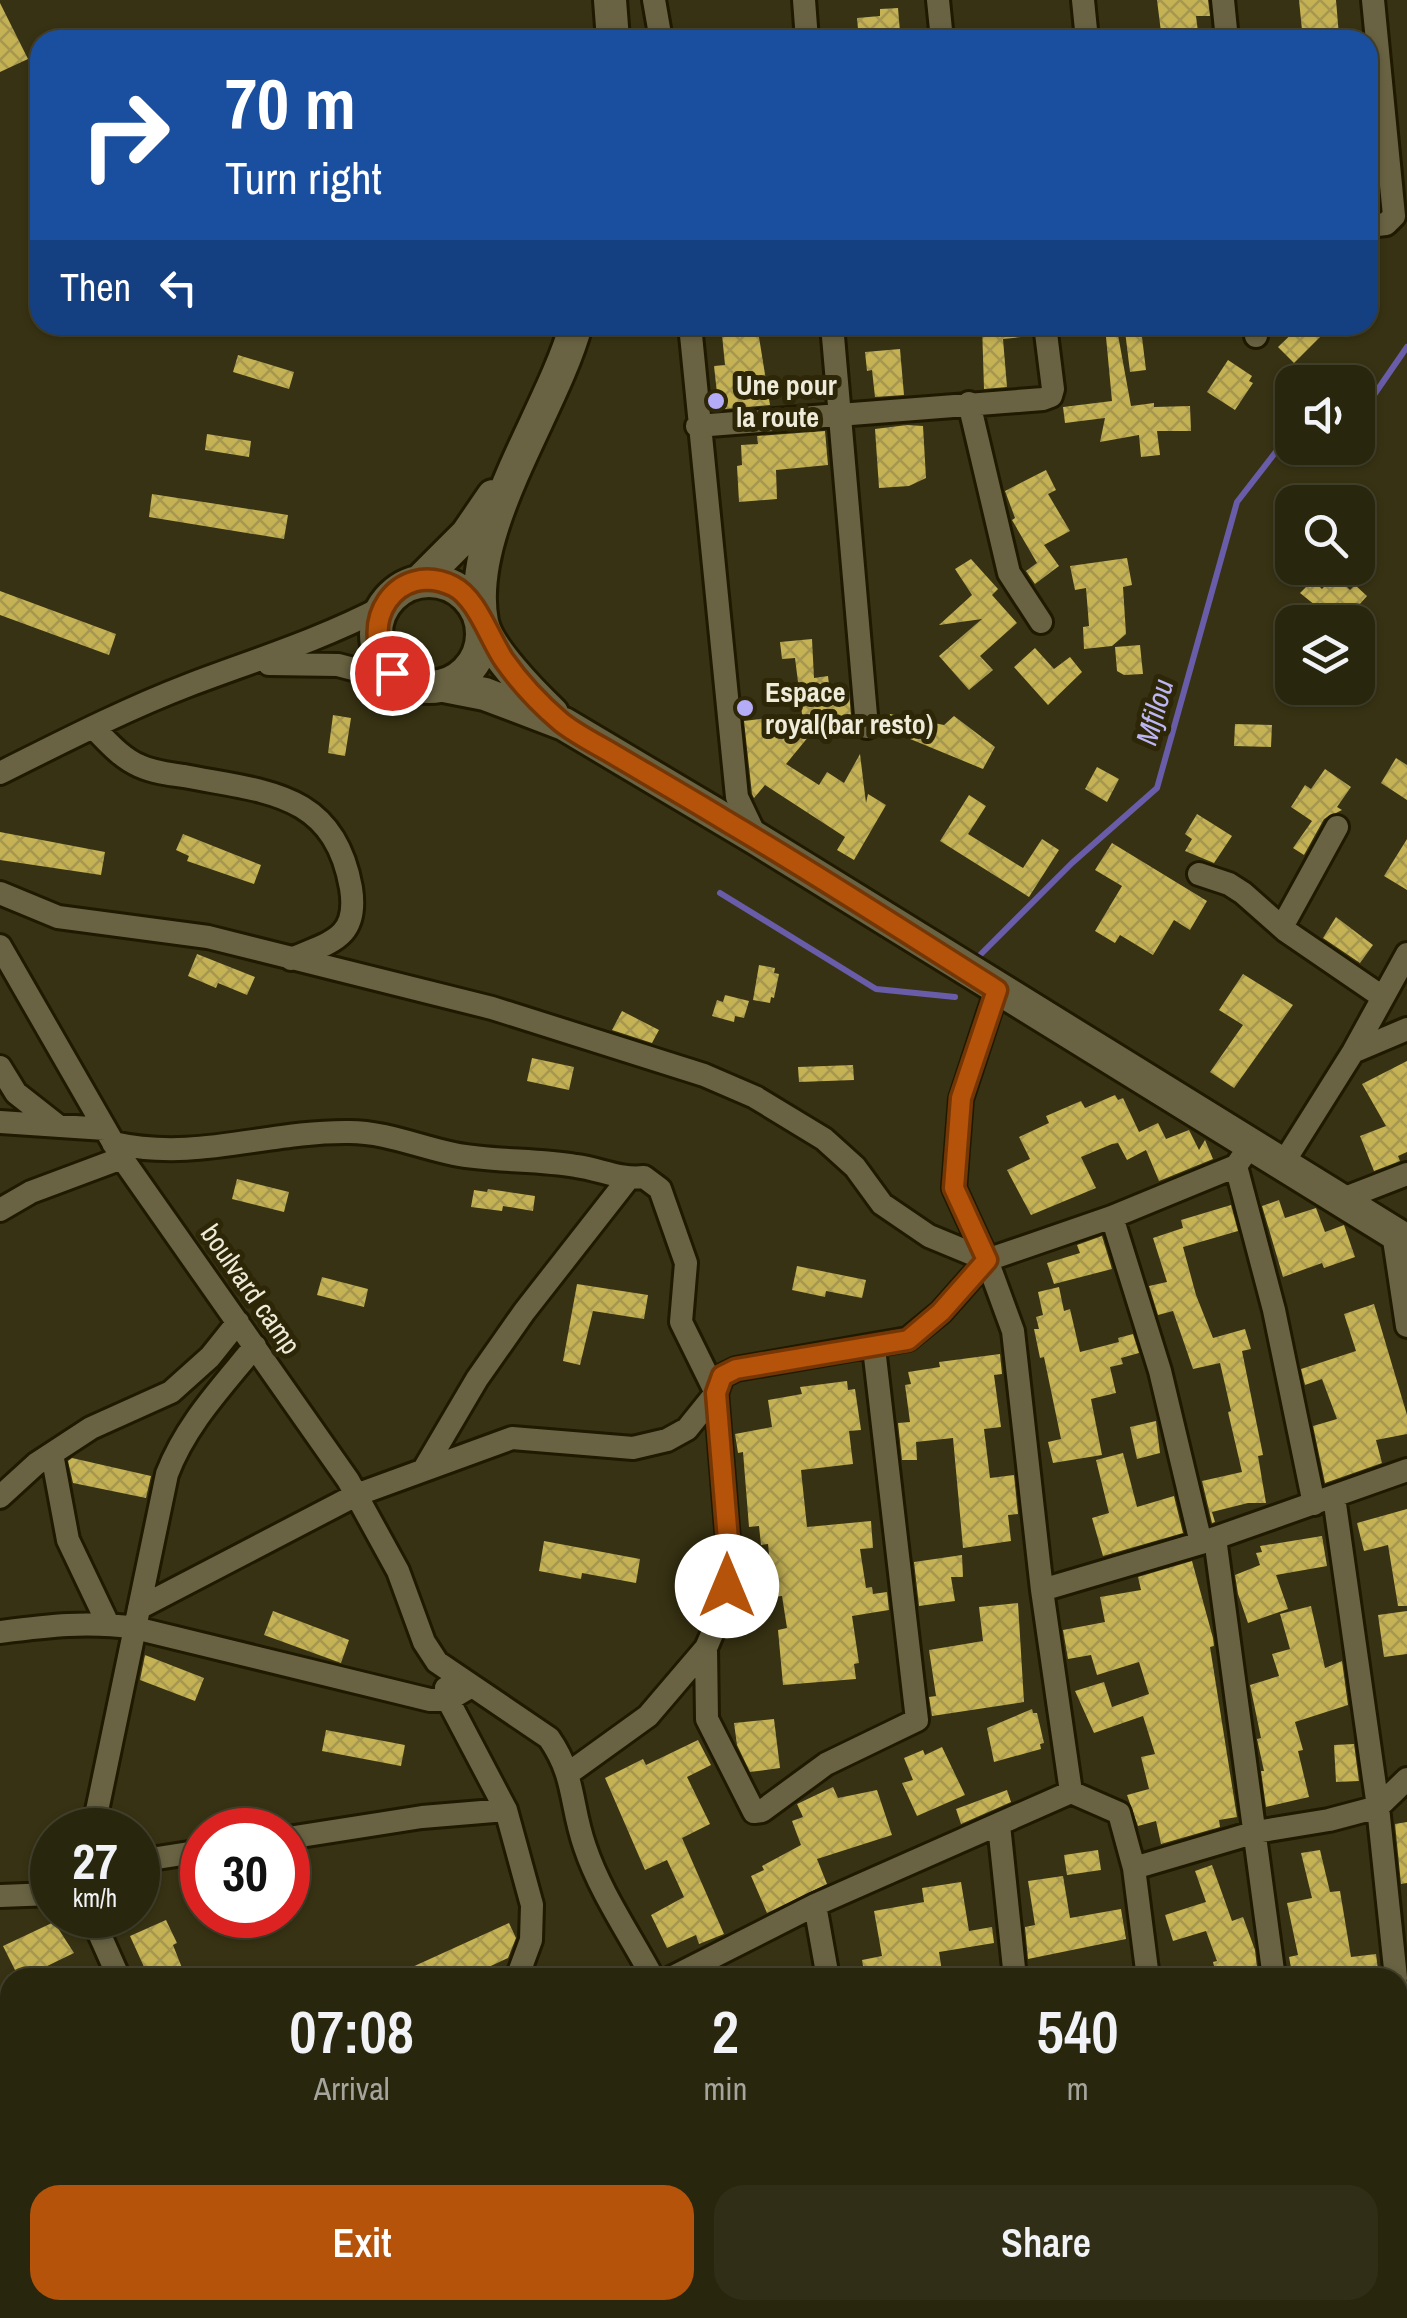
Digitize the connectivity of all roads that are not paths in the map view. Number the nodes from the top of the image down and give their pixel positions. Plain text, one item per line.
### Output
1 (610, 0) edge
2 (654, 0) edge
3 (804, 0) edge
4 (938, 0) edge
5 (1083, 0) edge
6 (1222, 0) edge
7 (1373, 0) edge
8 (612, 30) edge
9 (659, 30) edge
10 (807, 30) edge
11 (941, 30) edge
12 (1086, 30) edge
13 (1226, 30) edge
14 (1376, 30) edge
15 (1378, 51) edge
16 (1378, 225) edge
17 (572, 335) edge
18 (691, 335) edge
19 (833, 335) edge
20 (1045, 335) edge
21 (969, 403) junction
22 (840, 414) junction
23 (698, 426) junction
24 (518, 460) junction
25 (420, 582) junction
26 (382, 607) junction
27 (1041, 622) dead end
28 (482, 625) junction
29 (246, 664) junction
30 (407, 683) junction
31 (444, 686) junction
32 (564, 724) junction
33 (93, 727) junction
34 (867, 728) dead end
35 (0, 773) edge
36 (1338, 827) dead end
37 (758, 839) junction
38 (1199, 874) dead end
39 (0, 892) edge
40 (1282, 927) junction
41 (0, 946) edge
42 (1407, 954) edge
43 (291, 959) junction
44 (997, 990) junction
45 (1381, 996) junction
46 (1407, 1029) edge
47 (1352, 1052) junction
48 (0, 1068) edge
49 (0, 1122) edge
50 (58, 1126) junction
51 (113, 1143) junction
52 (1243, 1156) junction
53 (1282, 1165) junction
54 (1407, 1174) edge
55 (628, 1179) junction
56 (1340, 1200) junction
57 (0, 1210) edge
58 (1112, 1217) junction
59 (1400, 1237) edge
60 (987, 1260) junction
61 (238, 1322) junction
62 (1407, 1326) edge
63 (255, 1346) junction
64 (874, 1348) junction
65 (716, 1393) junction
66 (52, 1454) junction
67 (424, 1470) junction
68 (1407, 1470) edge
69 (356, 1495) junction
70 (0, 1497) edge
71 (1324, 1500) junction
72 (1208, 1541) junction
73 (1042, 1590) junction
74 (137, 1618) junction
75 (108, 1624) junction
76 (0, 1632) edge
77 (706, 1648) junction
78 (445, 1669) junction
79 (470, 1686) junction
80 (448, 1700) junction
81 (569, 1773) junction
82 (1407, 1779) edge
83 (1071, 1792) junction
84 (1378, 1807) junction
85 (98, 1808) edge
86 (506, 1810) junction
87 (999, 1825) junction
88 (1256, 1832) junction
89 (310, 1835) edge
90 (1134, 1868) junction
91 (30, 1895) edge
92 (0, 1896) edge
93 (815, 1905) junction
94 (101, 1938) edge
95 (115, 1968) edge
96 (520, 1968) edge
97 (647, 1968) edge
98 (691, 1968) edge
99 (826, 1968) edge
100 (1014, 1968) edge
101 (1147, 1968) edge
102 (1273, 1968) edge
103 (1395, 1968) edge

1 - 8 main road
2 - 9 street
3 - 10 street
4 - 11 street
5 - 12 street
6 - 13 street
7 - 14 street
15 - 16 street
17 - 24 main road
18 - 23 street
19 - 22 street
20 - 21 street
21 - 22 street
21 - 27 street
22 - 23 street
22 - 34 street
23 - 37 street
24 - 25 main road
24 - 28 main road
25 - 26 main road
25 - 28 main road
26 - 29 street
26 - 30 main road
28 - 31 main road
28 - 32 main road
29 - 30 street
29 - 33 street
30 - 31 main road
31 - 32 main road
32 - 37 main road
33 - 35 street
33 - 43 street
36 - 40 street
37 - 44 main road
38 - 40 street
39 - 43 street
40 - 45 street
41 - 51 street, boulvard camp
42 - 45 street
43 - 60 street
44 - 52 main road
44 - 60 street
45 - 47 street
46 - 47 street
47 - 53 street
48 - 50 street
49 - 50 street
50 - 51 street
51 - 55 street
51 - 57 street
51 - 61 street, boulvard camp
52 - 53 main road
52 - 58 street
52 - 71 street
53 - 56 main road
54 - 56 street
55 - 65 street
55 - 67 street
56 - 59 main road
58 - 60 street
58 - 72 street
59 - 62 street
60 - 64 street
60 - 73 street
61 - 63 street, boulvard camp
61 - 66 street
63 - 69 street, boulvard camp
63 - 74 street
64 - 65 street
64 - 77 street
65 - 67 street
65 - 77 street
66 - 70 street
66 - 75 street
67 - 69 street
68 - 71 street
69 - 74 street
69 - 78 street, boulvard camp
71 - 72 street
71 - 84 street
72 - 73 street
72 - 88 street
73 - 83 street
74 - 75 street
74 - 80 street
74 - 85 street
75 - 76 street
77 - 81 street
78 - 79 street
78 - 80 street
79 - 80 street
79 - 81 street
80 - 86 street
81 - 97 street
82 - 84 street
83 - 87 street
83 - 90 street
84 - 88 street
84 - 103 street
86 - 89 street
86 - 96 street
87 - 93 street
87 - 100 street
88 - 90 street
88 - 102 street
90 - 101 street
91 - 92 street
93 - 98 street
93 - 99 street
94 - 95 street

